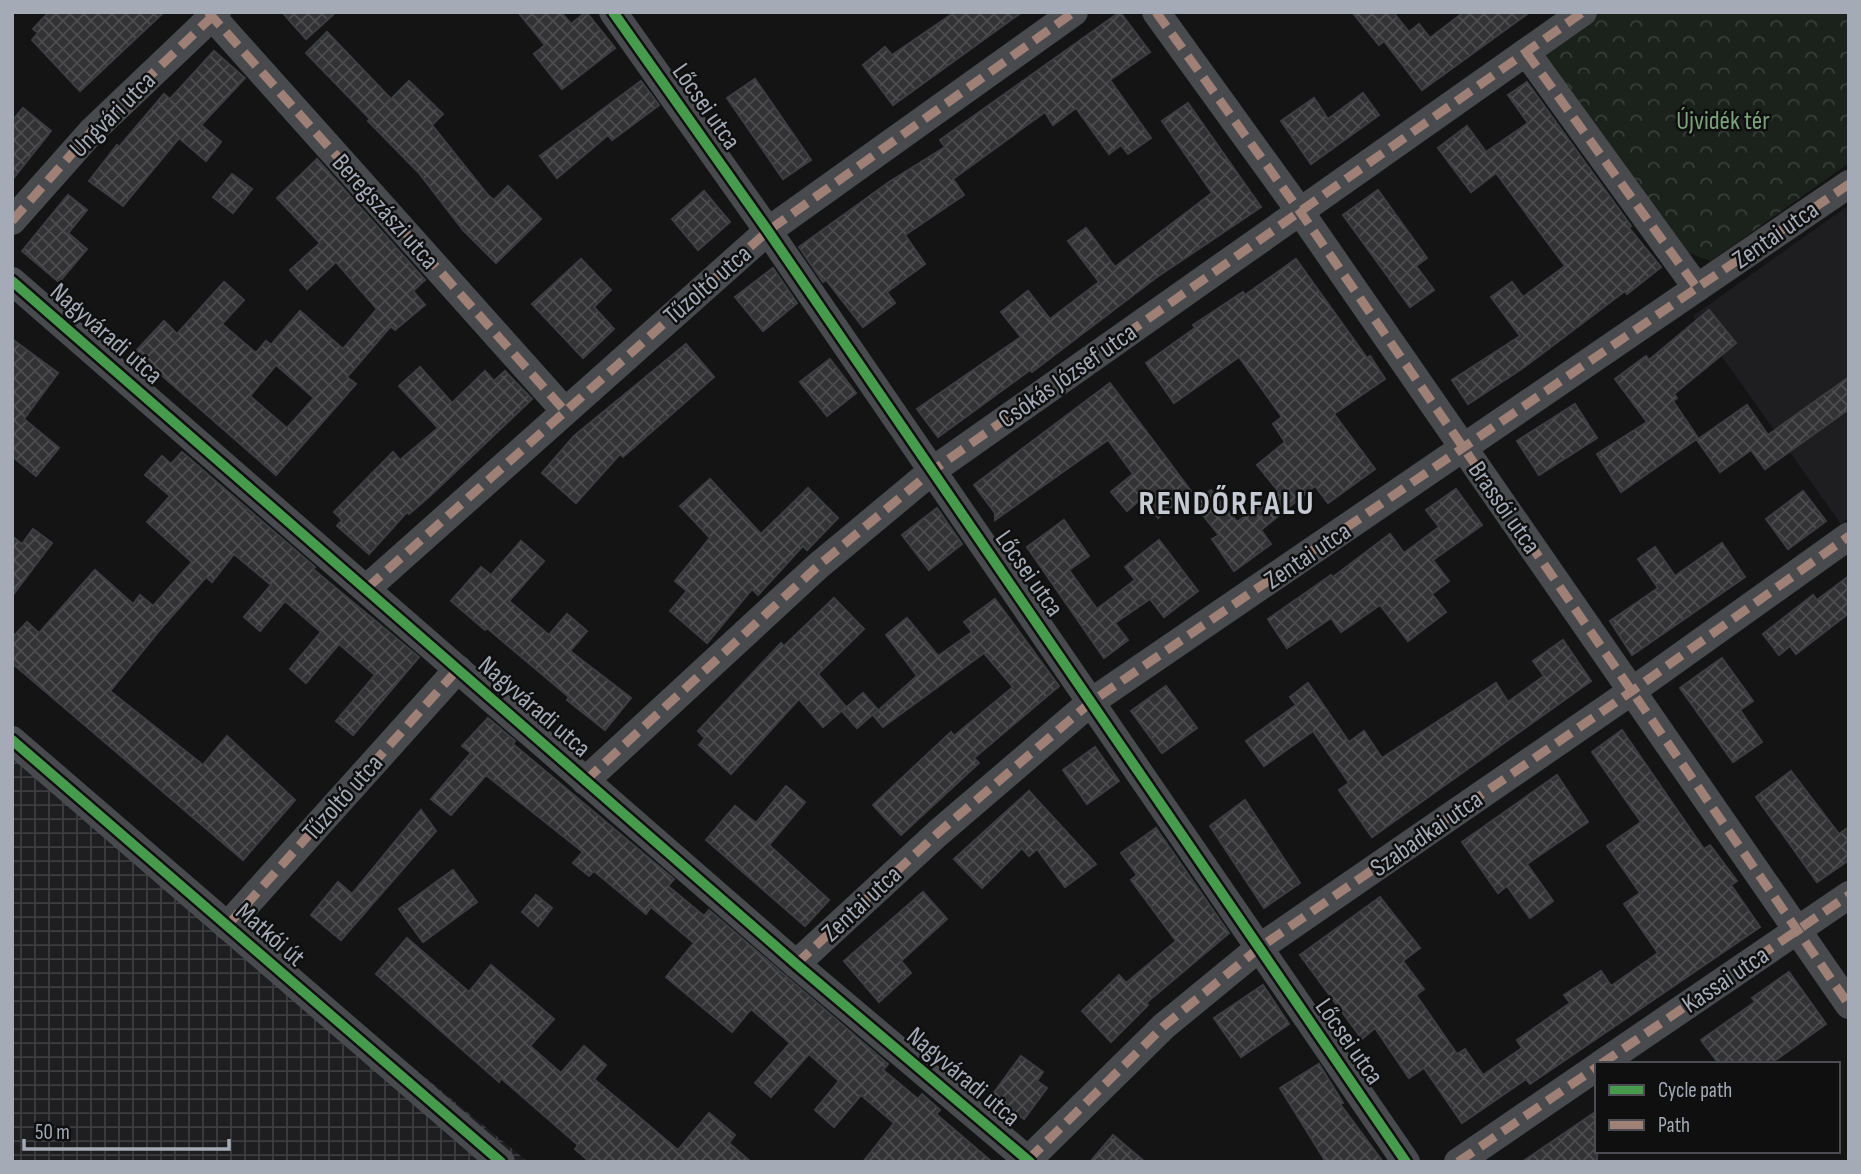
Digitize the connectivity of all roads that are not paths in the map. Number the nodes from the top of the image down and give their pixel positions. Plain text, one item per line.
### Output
1 (613, 12) edge
2 (1074, 12) edge
3 (1156, 12) edge
4 (1583, 12) edge
5 (213, 14) edge
6 (1526, 52) junction
7 (1849, 184) edge
8 (1299, 210) junction
9 (12, 221) edge
10 (768, 231) junction
11 (12, 281) edge
12 (1697, 288) junction
13 (564, 410) junction
14 (1464, 448) junction
15 (932, 471) junction
16 (1849, 536) edge
17 (367, 588) junction
18 (458, 669) junction
19 (1632, 691) junction
20 (1091, 702) junction
21 (12, 740) edge
22 (585, 780) junction
23 (1849, 895) edge
24 (227, 926) junction
25 (1797, 930) junction
26 (1259, 948) junction
27 (796, 964) junction
28 (1849, 1005) edge
29 (1604, 1062) edge
30 (1595, 1068) edge
31 (1029, 1161) edge
32 (501, 1162) edge
33 (1406, 1162) edge
34 (1458, 1162) edge

1 - 10 street, Lőcsei utca
2 - 10 street, Tűzoltó utca
3 - 8 street, Brassói utca
4 - 6 street, Csókás József utca
5 - 9 street, Ungvári utca
5 - 13 street, Beregszászi utca
6 - 8 street, Csókás József utca
6 - 12 street
7 - 12 street, Zentai utca
8 - 14 street, Brassói utca
8 - 15 street, Csókás József utca
10 - 13 street, Tűzoltó utca
10 - 15 street, Lőcsei utca
11 - 17 street, Nagyváradi utca
12 - 14 street, Zentai utca
13 - 17 street, Tűzoltó utca
14 - 19 street, Brassói utca
14 - 20 street, Zentai utca
15 - 20 street, Lőcsei utca
15 - 22 street, Csókás József utca
16 - 19 street, Szabadkai utca
17 - 18 street, Nagyváradi utca
18 - 22 street, Nagyváradi utca
18 - 24 street, Tűzoltó utca
19 - 25 street, Brassói utca
19 - 26 street, Szabadkai utca
20 - 26 street, Lőcsei utca
20 - 27 street, Zentai utca
21 - 24 street, Matkói út
22 - 27 street, Nagyváradi utca
23 - 25 street, Kassai utca
24 - 32 street, Matkói út
25 - 28 street, Brassói utca
25 - 29 street, Kassai utca
26 - 31 street, Szabadkai utca
26 - 33 street, Lőcsei utca
27 - 31 street, Nagyváradi utca
30 - 34 street

